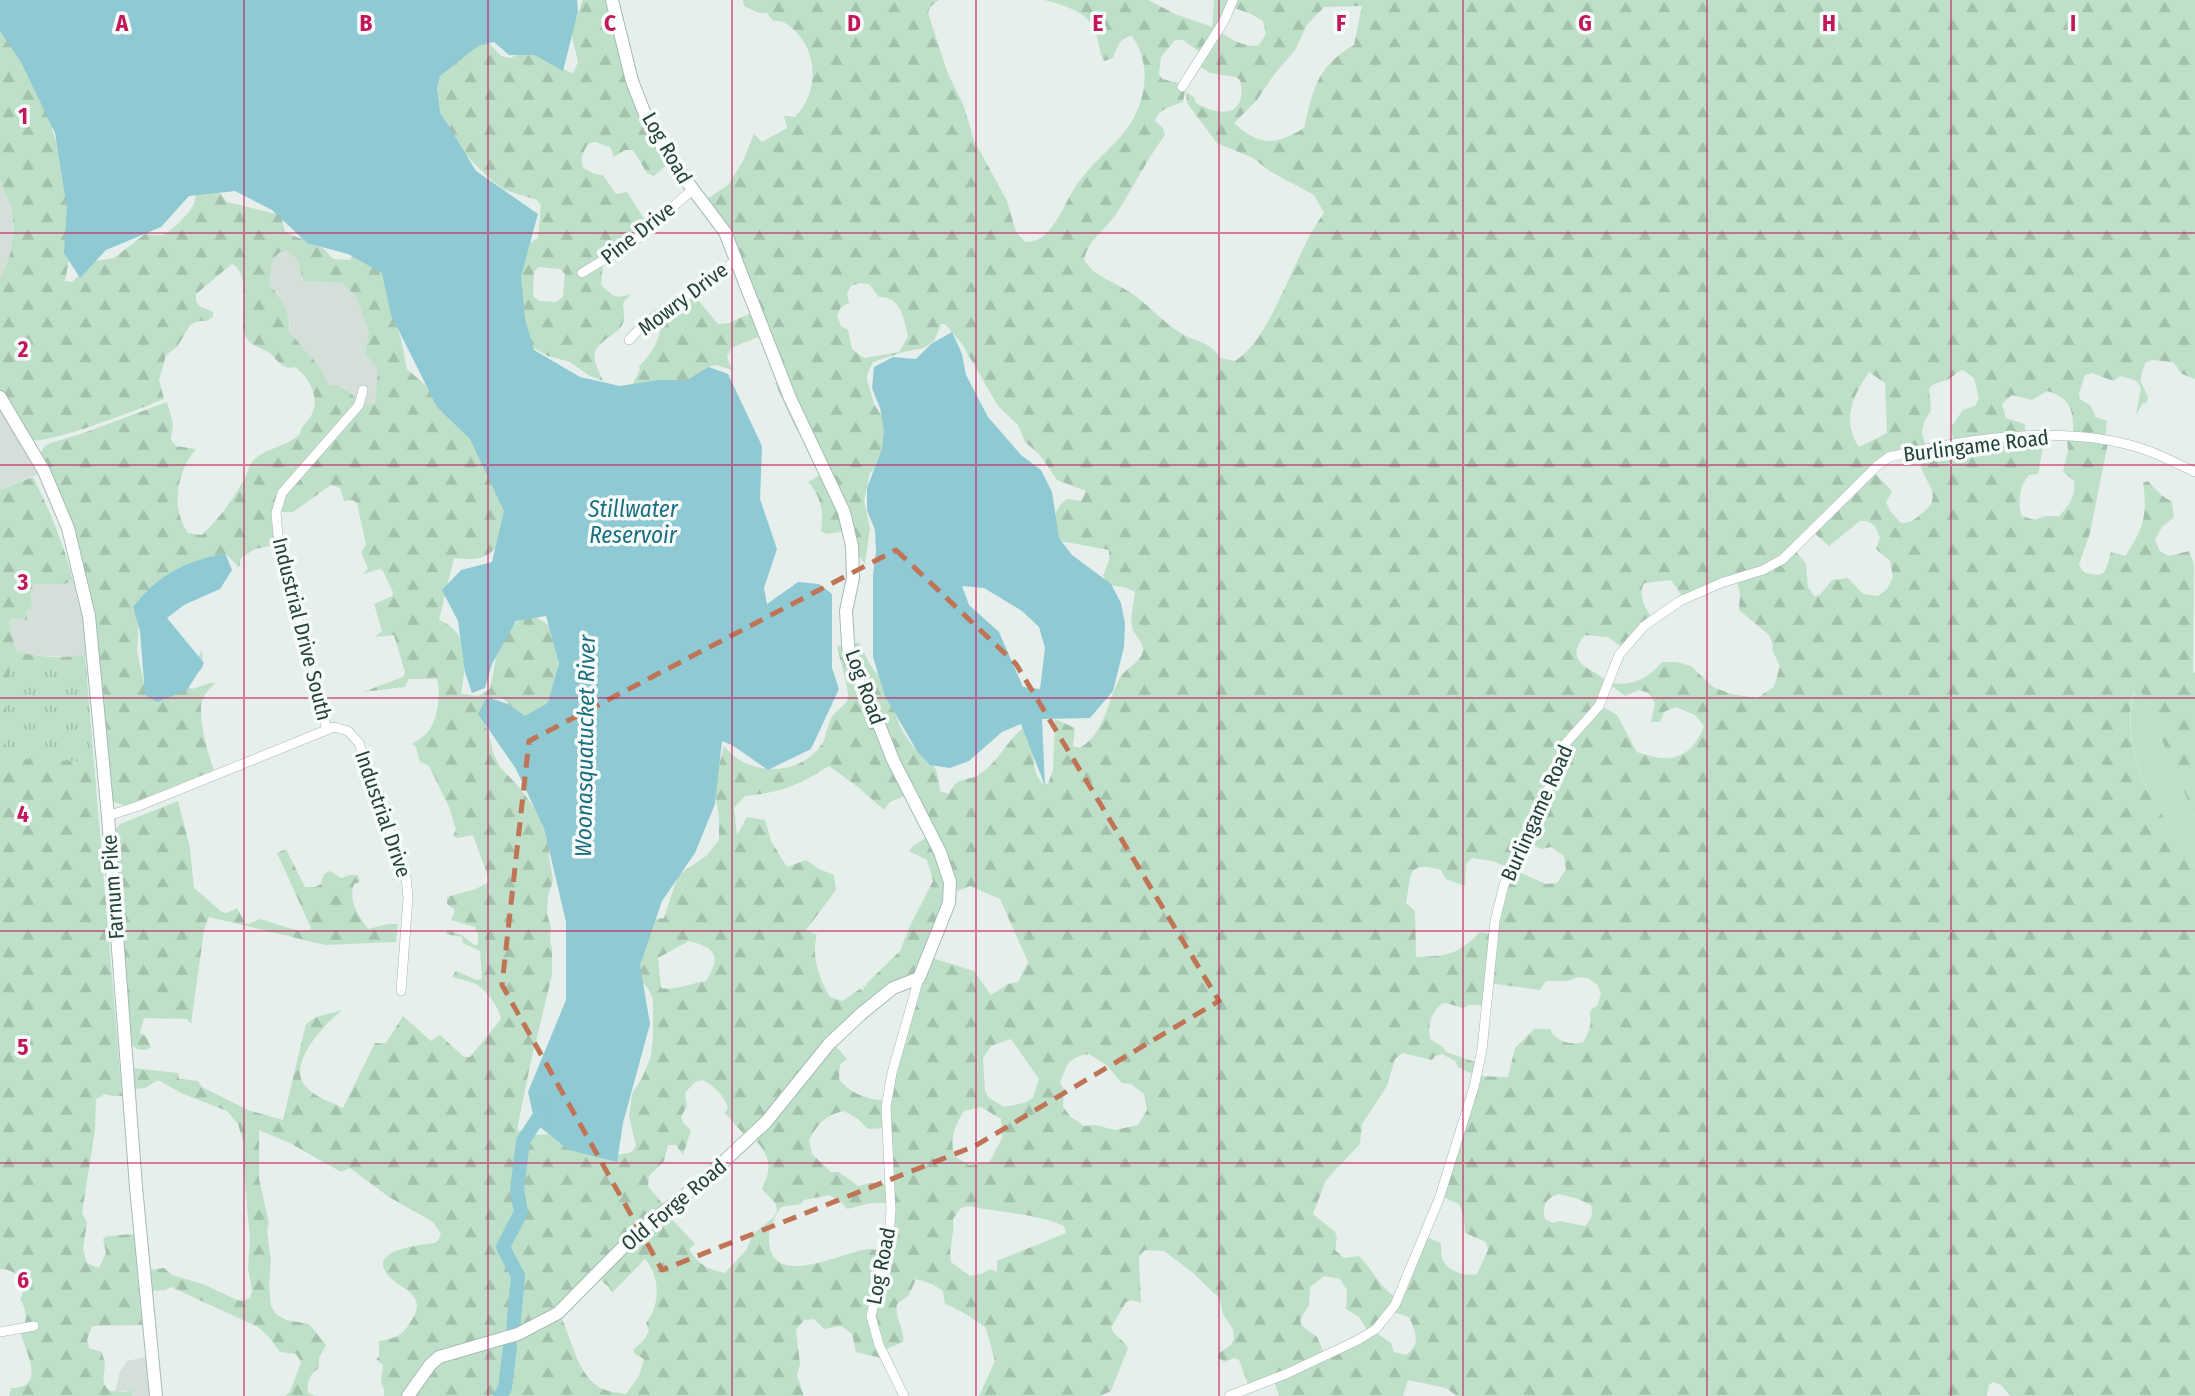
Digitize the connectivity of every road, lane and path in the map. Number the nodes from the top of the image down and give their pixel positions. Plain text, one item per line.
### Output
1 (612, 0) edge
2 (1233, 0) edge
3 (1182, 87) dead end
4 (692, 190) junction
5 (736, 259) junction
6 (582, 272) dead end
7 (629, 340) dead end
8 (363, 390) dead end
9 (0, 397) edge
10 (2195, 472) edge
11 (327, 730) junction
12 (108, 816) junction
13 (919, 978) junction
14 (401, 992) dead end
15 (34, 1326) dead end
16 (0, 1332) edge
17 (156, 1396) edge
18 (408, 1396) edge
19 (904, 1396) edge
20 (1229, 1396) edge

1 - 4 street, Log Road
2 - 3 street
4 - 5 street, Log Road
4 - 6 street, Pine Drive
5 - 7 street, Mowry Drive
5 - 13 street, Log Road
8 - 11 street, Industrial Drive South
9 - 12 street, Farnum Pike
10 - 20 street, Burlingame Road
11 - 12 street
11 - 14 street, Industrial Drive
12 - 17 street, Farnum Pike
13 - 18 street, Old Forge Road
13 - 19 street, Log Road
15 - 16 street

